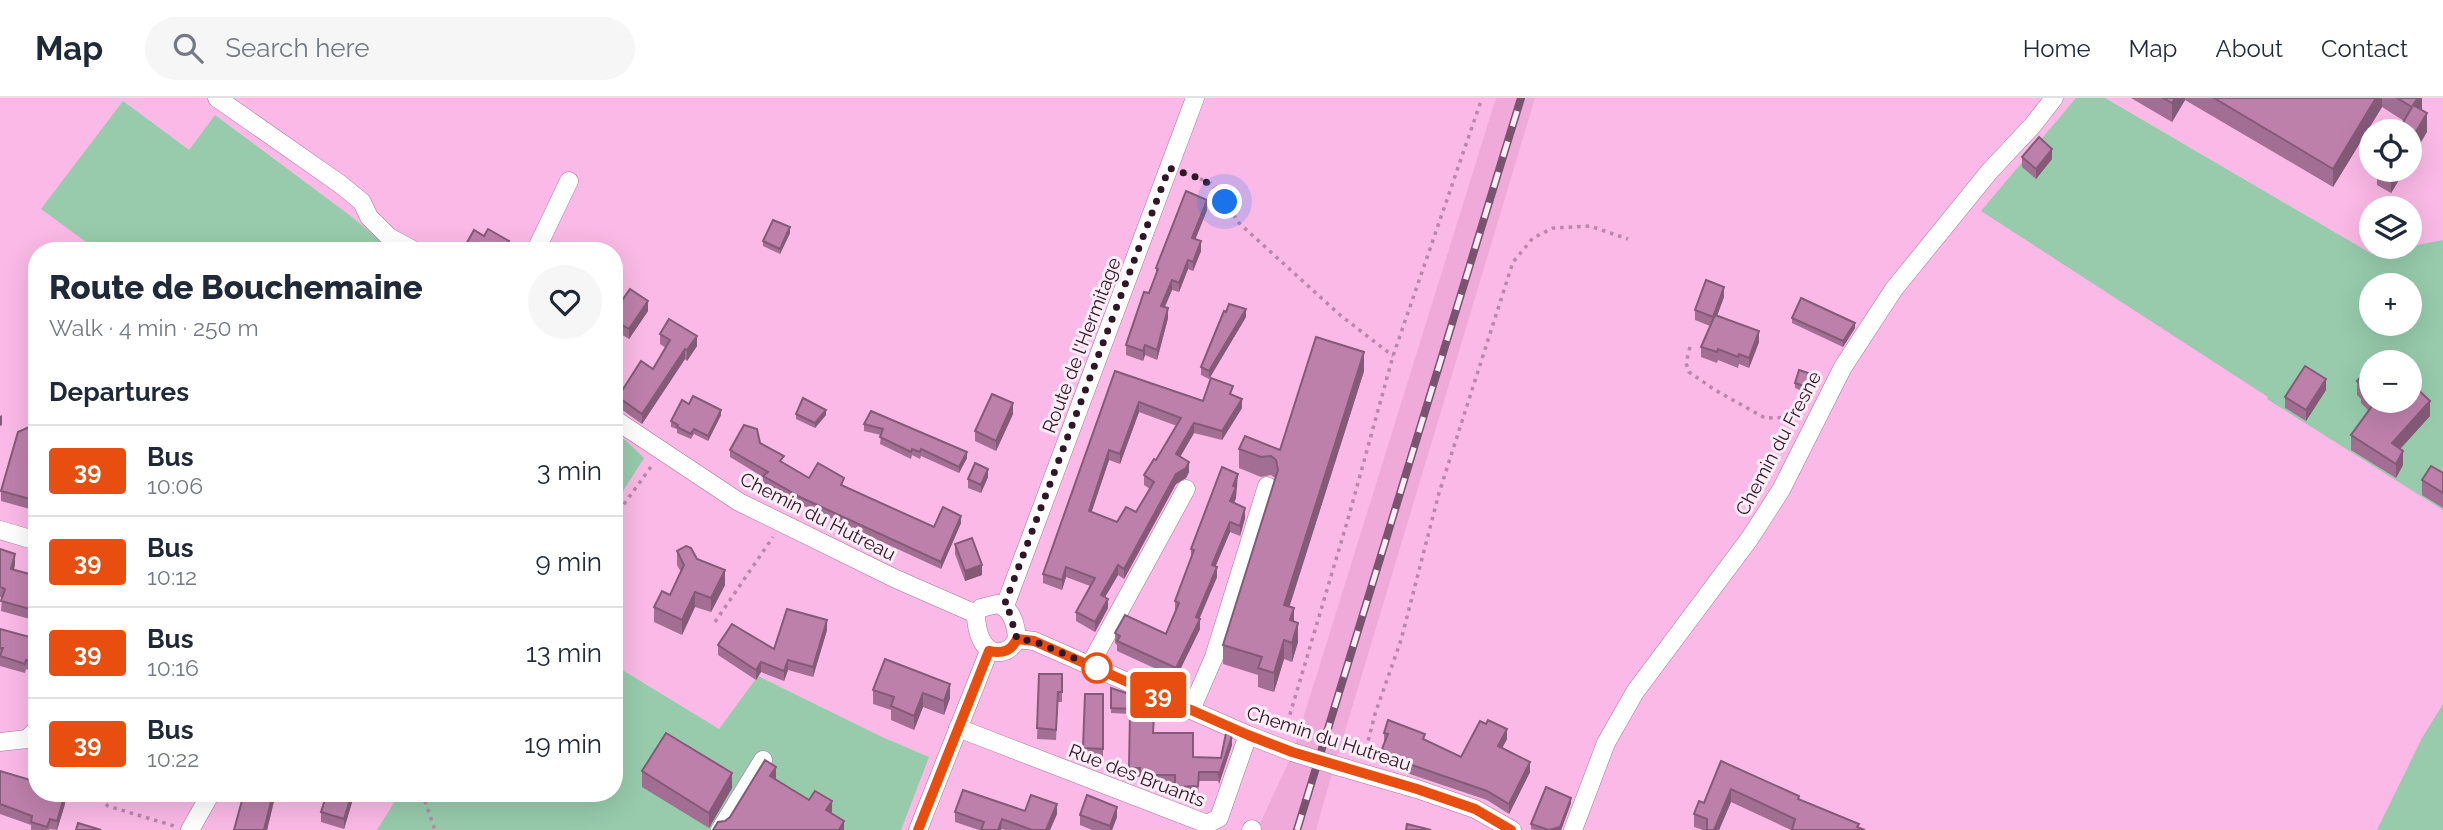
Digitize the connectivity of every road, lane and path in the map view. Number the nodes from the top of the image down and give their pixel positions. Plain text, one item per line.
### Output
1 (217, 98) edge
2 (1195, 98) edge
3 (1482, 98) edge
4 (2054, 98) edge
5 (1169, 168) junction
6 (569, 181) dead end
7 (1628, 239) dead end
8 (398, 242) edge
9 (540, 242) edge
10 (1690, 347) dead end
11 (1393, 356) junction
12 (1816, 421) junction
13 (623, 425) edge
14 (662, 451) junction
15 (1267, 486) dead end
16 (1186, 489) dead end
17 (623, 505) edge
18 (782, 523) junction
19 (0, 530) edge
20 (28, 538) edge
21 (1004, 606) junction
22 (976, 614) junction
23 (715, 622) dead end
24 (1017, 639) junction
25 (989, 651) junction
26 (1090, 665) junction
27 (1191, 710) junction
28 (958, 728) junction
29 (28, 735) edge
30 (1248, 735) junction
31 (0, 742) edge
32 (1286, 750) junction
33 (763, 760) edge
34 (1360, 773) junction
35 (103, 802) edge
36 (204, 802) edge
37 (425, 802) edge
38 (184, 829) edge
39 (435, 830) edge
40 (720, 830) edge
41 (918, 830) edge
42 (1511, 830) edge
43 (1573, 830) edge

1 - 8 street
2 - 5 street, Route de l'Hermitage
3 - 11 path
4 - 12 street, Chemin du Fresne
5 - 11 path
5 - 21 street, Route de l'Hermitage
6 - 9 street
7 - 34 path
10 - 12 path
11 - 32 path
12 - 43 street, Chemin du Fresne
13 - 14 street, Chemin du Hutreau
14 - 17 path
14 - 18 street, Chemin du Hutreau
15 - 27 street
16 - 26 street
18 - 22 street, Chemin du Hutreau
18 - 23 path
19 - 20 street
21 - 22 street
21 - 24 street
22 - 25 street
24 - 25 street
24 - 26 street, Chemin du Hutreau
25 - 28 street
26 - 27 street, Chemin du Hutreau
27 - 30 street, Chemin du Hutreau
28 - 30 street, Rue des Bruants
28 - 41 street
29 - 31 street
30 - 32 street, Chemin du Hutreau
32 - 34 street, Chemin du Hutreau, bridge
33 - 40 street
34 - 42 street, Chemin du Hutreau
35 - 38 path
36 - 38 street
37 - 39 path

